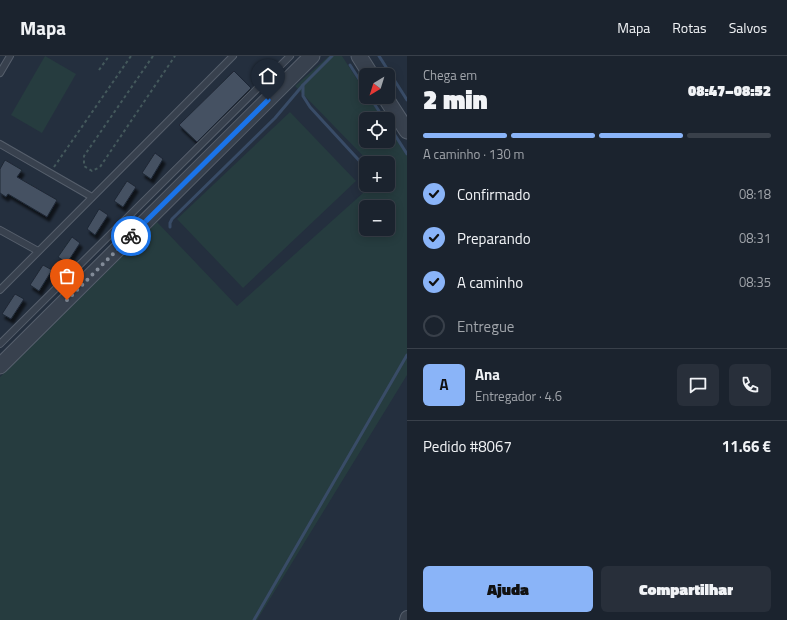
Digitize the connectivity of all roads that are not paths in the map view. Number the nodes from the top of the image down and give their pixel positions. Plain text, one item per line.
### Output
1 (10, 56) edge
2 (232, 56) edge
3 (290, 56) edge
4 (312, 56) edge
5 (359, 56) edge
6 (367, 68) edge
7 (0, 73) edge
8 (390, 104) edge
9 (407, 131) edge
10 (0, 144) edge
11 (92, 197) junction
12 (0, 230) edge
13 (38, 251) junction
14 (0, 290) edge
15 (0, 344) edge
16 (0, 366) edge

1 - 7 lane
2 - 11 lane
3 - 15 lane
4 - 16 street
5 - 6 street
8 - 9 street
10 - 11 lane
11 - 13 lane
12 - 13 lane
13 - 14 lane

